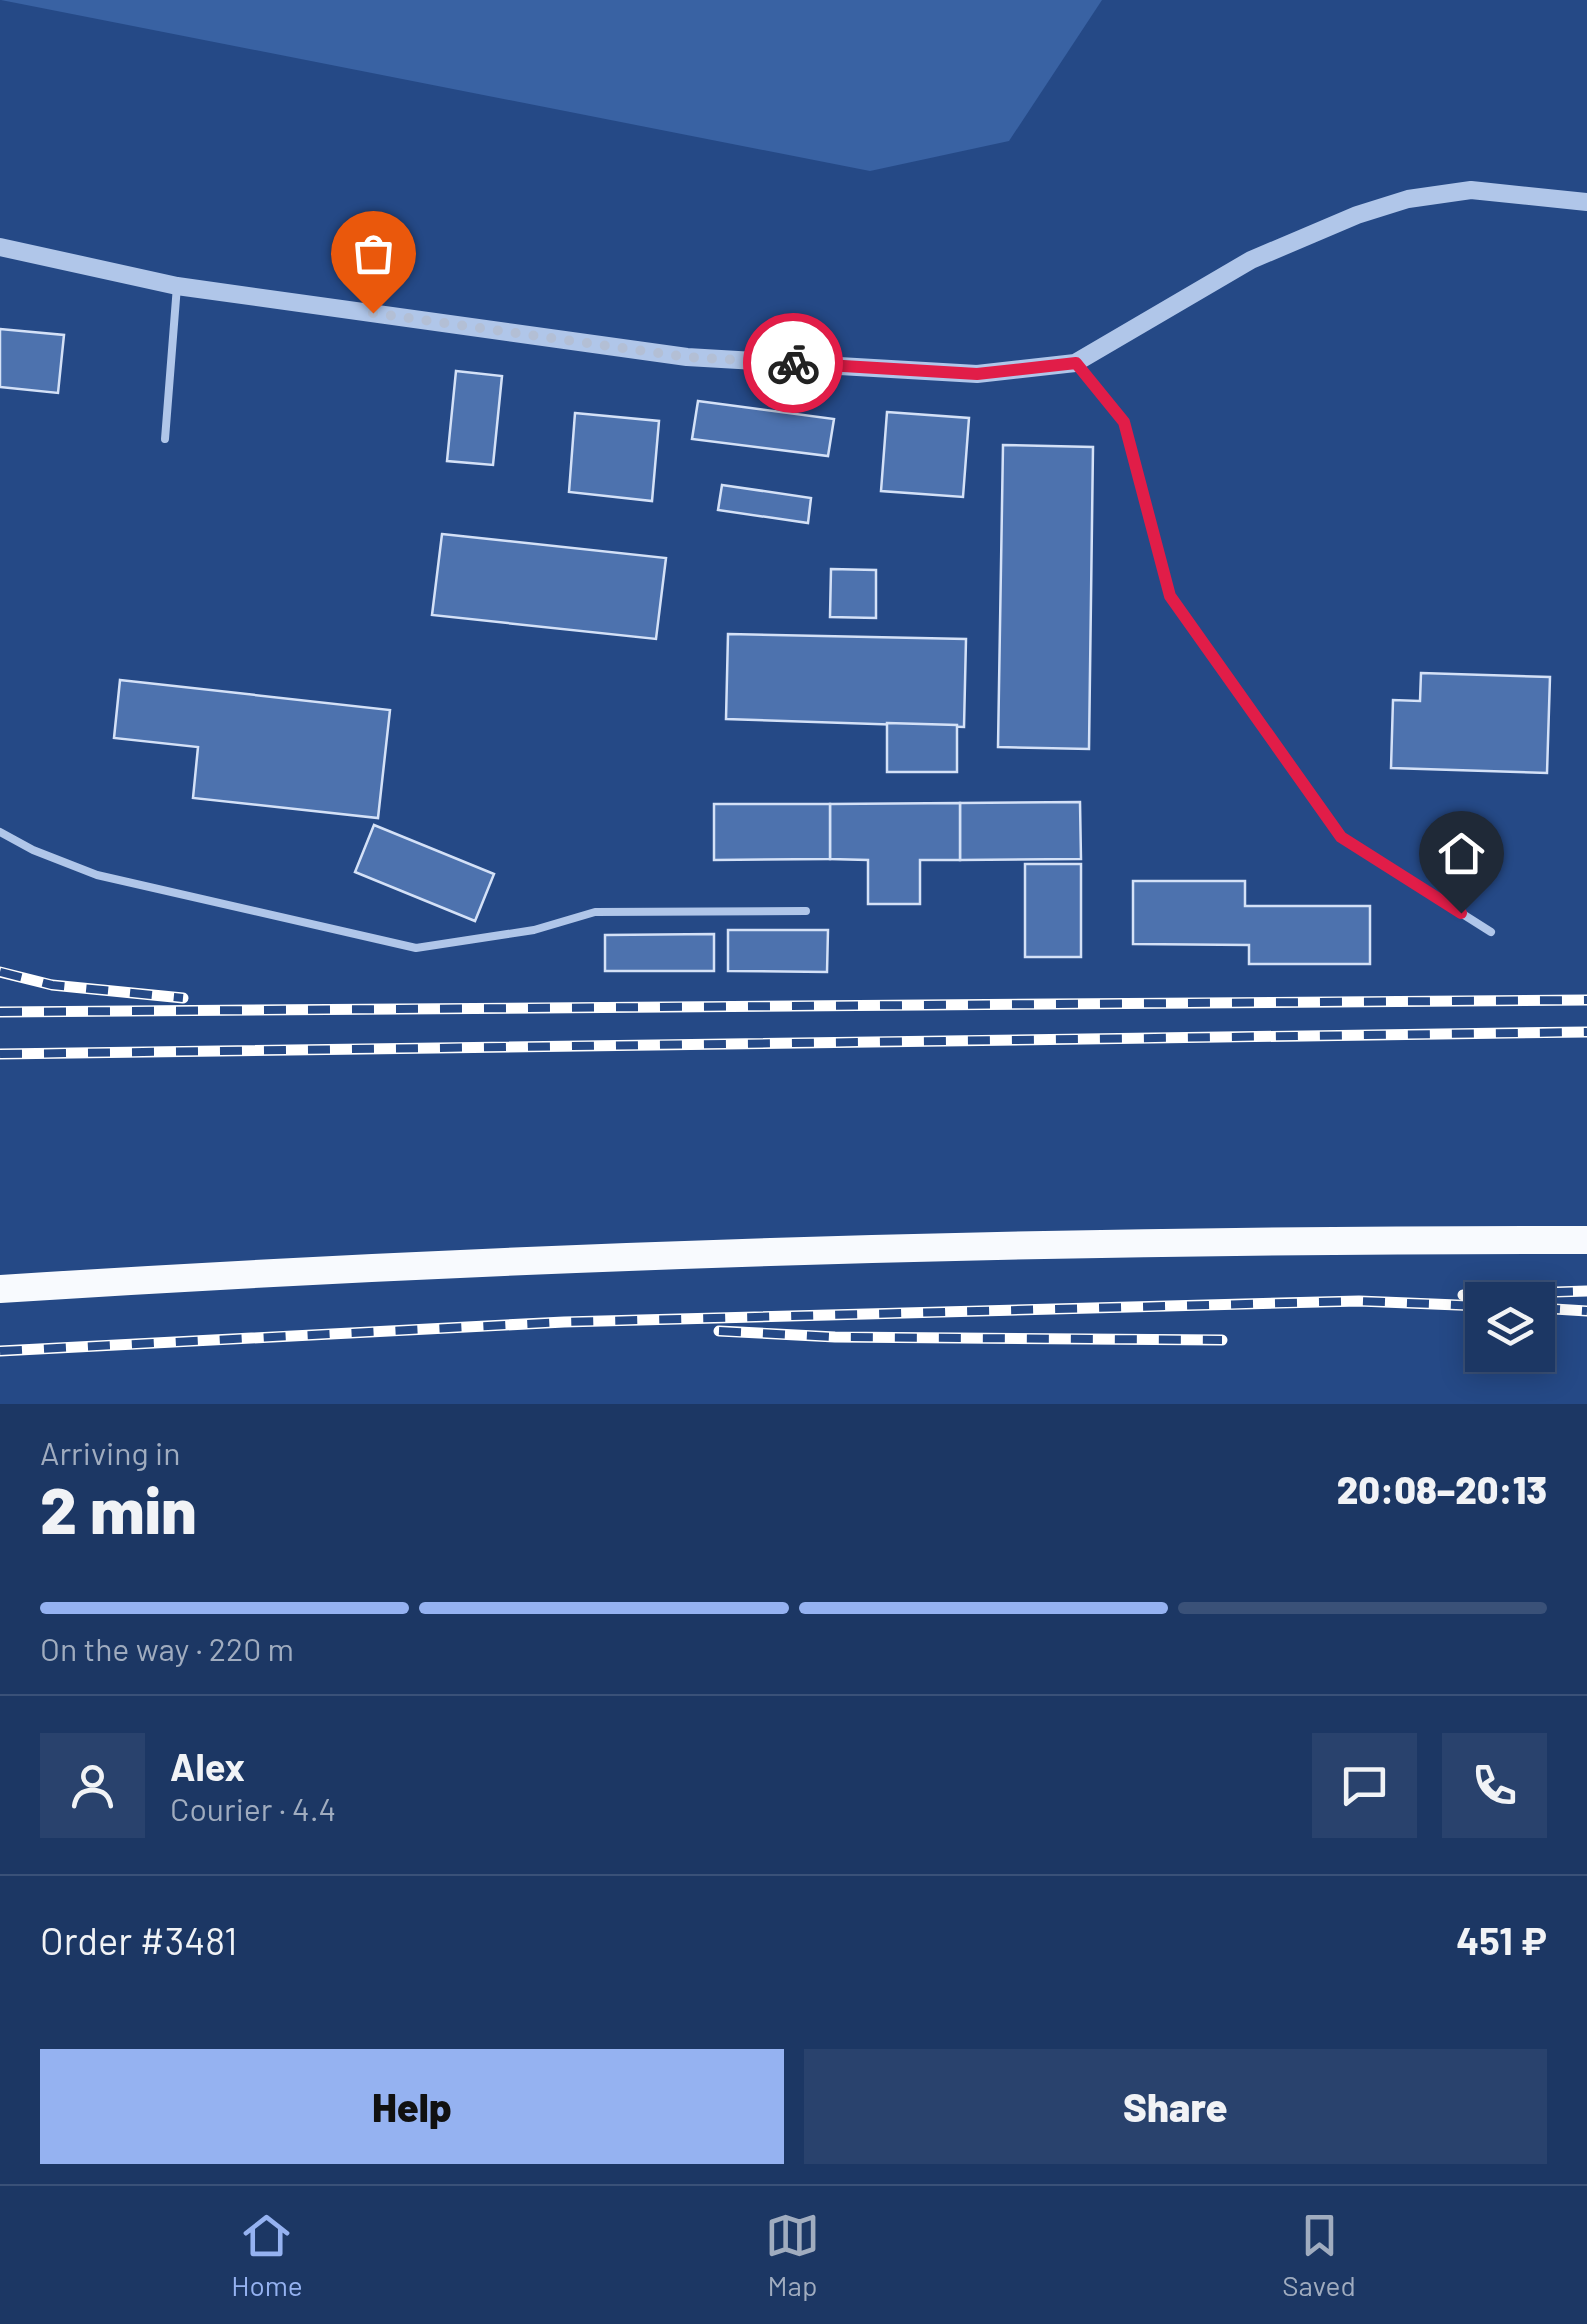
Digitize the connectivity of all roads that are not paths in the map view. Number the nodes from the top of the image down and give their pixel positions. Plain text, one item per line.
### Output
1 (1587, 202) edge
2 (0, 247) edge
3 (177, 286) junction
4 (1076, 363) junction
5 (165, 439) dead end
6 (0, 832) edge
7 (806, 911) dead end
8 (1491, 932) dead end
9 (1587, 1240) edge
10 (0, 1290) edge

1 - 4 street
2 - 3 street
3 - 4 street
3 - 5 lane
4 - 8 lane
6 - 7 lane
9 - 10 highway

